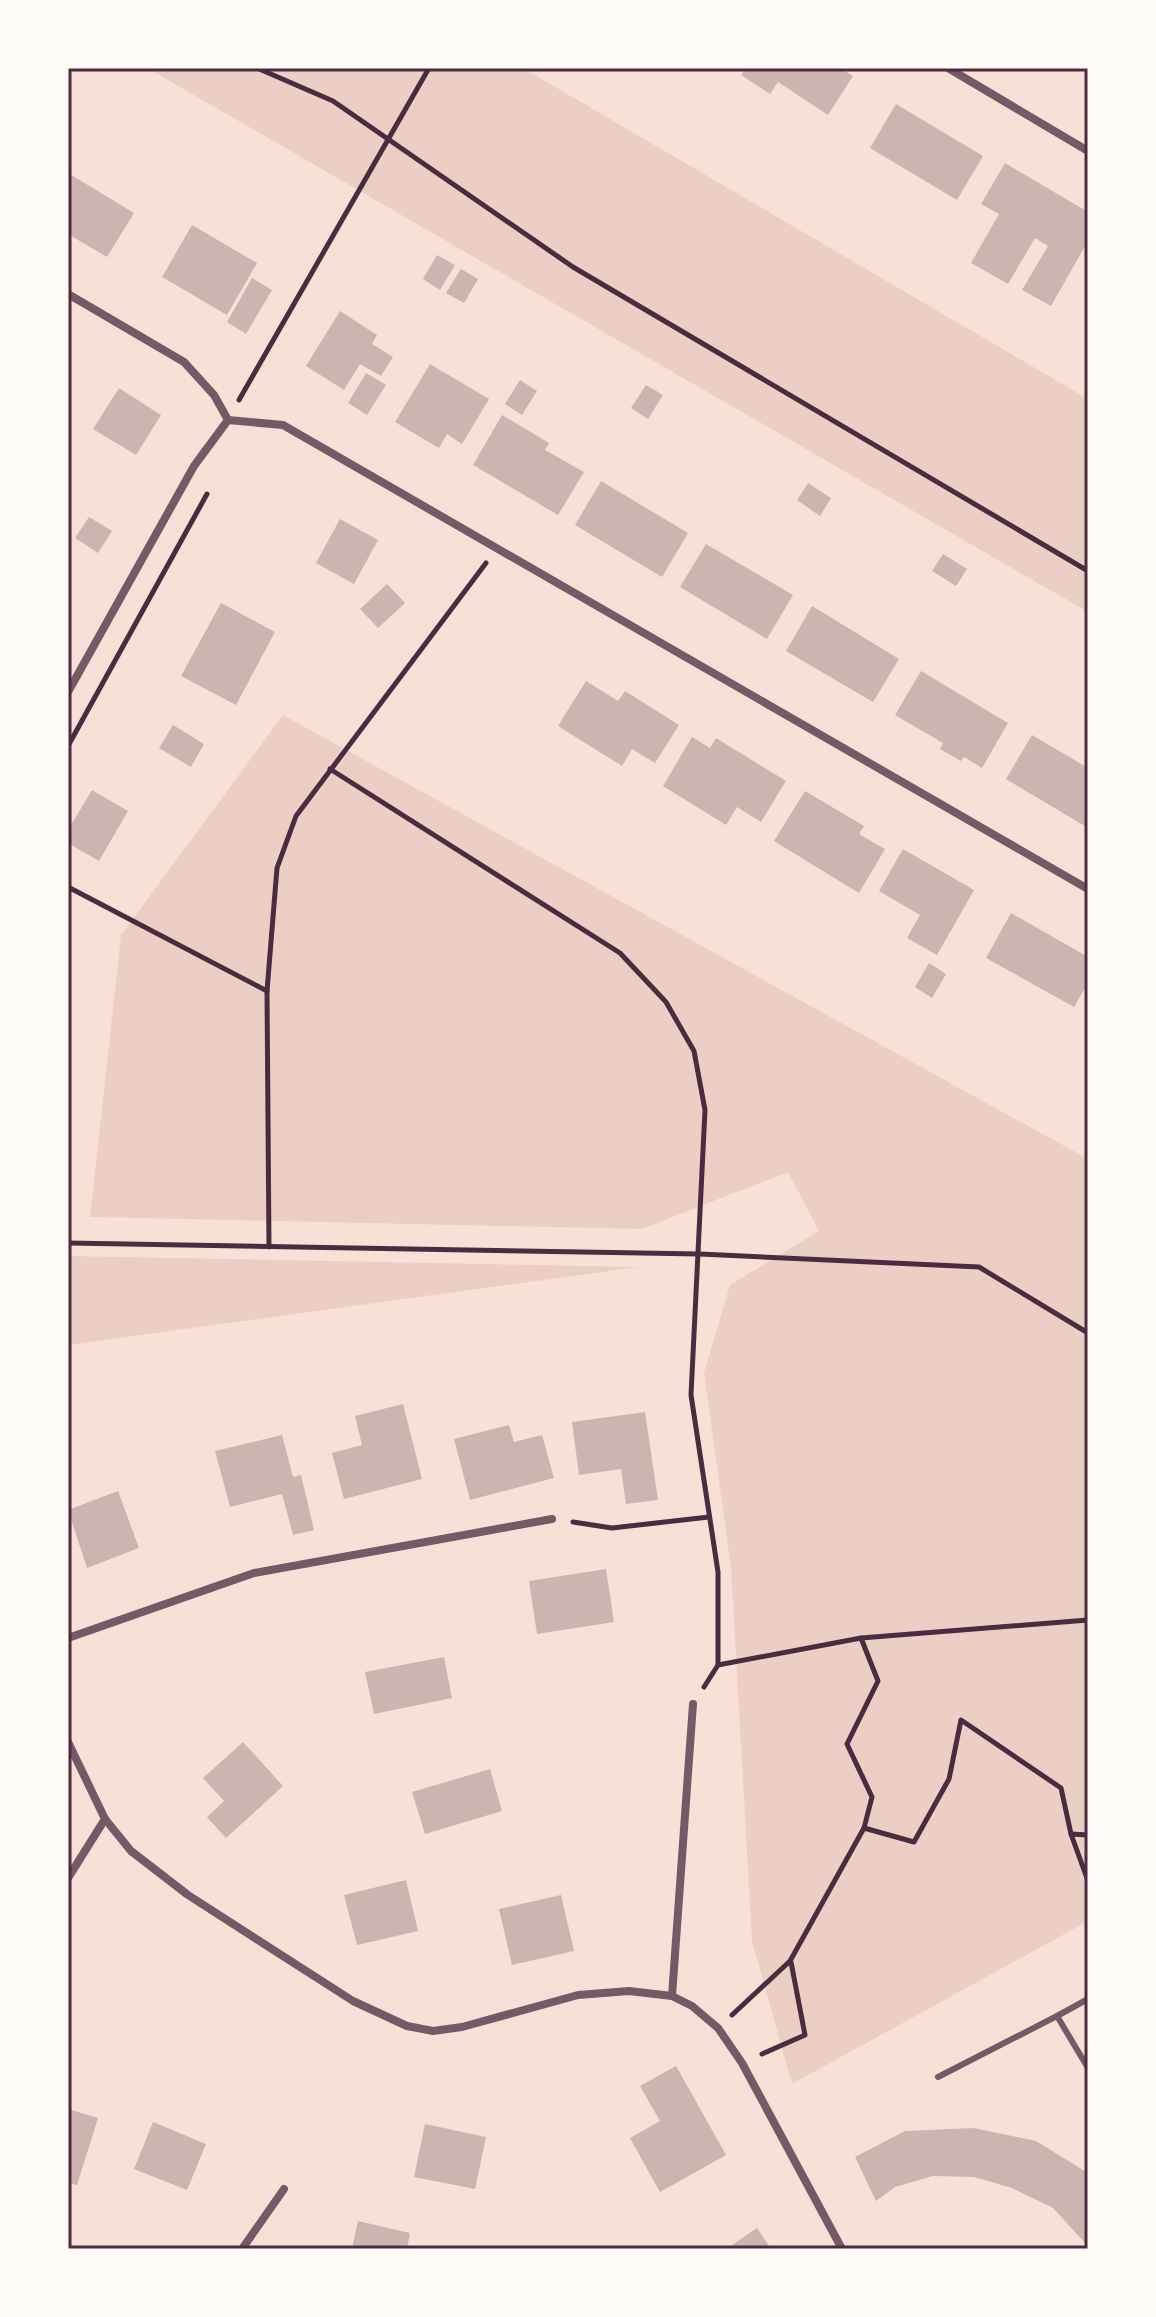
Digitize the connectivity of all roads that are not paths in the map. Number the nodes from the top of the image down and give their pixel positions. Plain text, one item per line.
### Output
1 (948, 68) edge
2 (1088, 151) edge
3 (68, 294) edge
4 (228, 420) junction
5 (68, 692) edge
6 (1088, 889) edge
7 (552, 1519) road end
8 (68, 1638) edge
9 (693, 1704) road end
10 (68, 1742) edge
11 (105, 1819) junction
12 (68, 1878) edge
13 (672, 1996) junction
14 (1088, 1999) edge
15 (1057, 2016) junction
16 (1088, 2068) edge
17 (938, 2077) dead end
18 (284, 2189) dead end
19 (242, 2249) edge
20 (842, 2249) edge

1 - 2 street
3 - 4 street
4 - 5 street
4 - 6 street
7 - 8 street
9 - 13 street
10 - 11 street
11 - 12 street
11 - 13 street
13 - 20 street
14 - 15 lane
15 - 16 lane
15 - 17 lane
18 - 19 street

